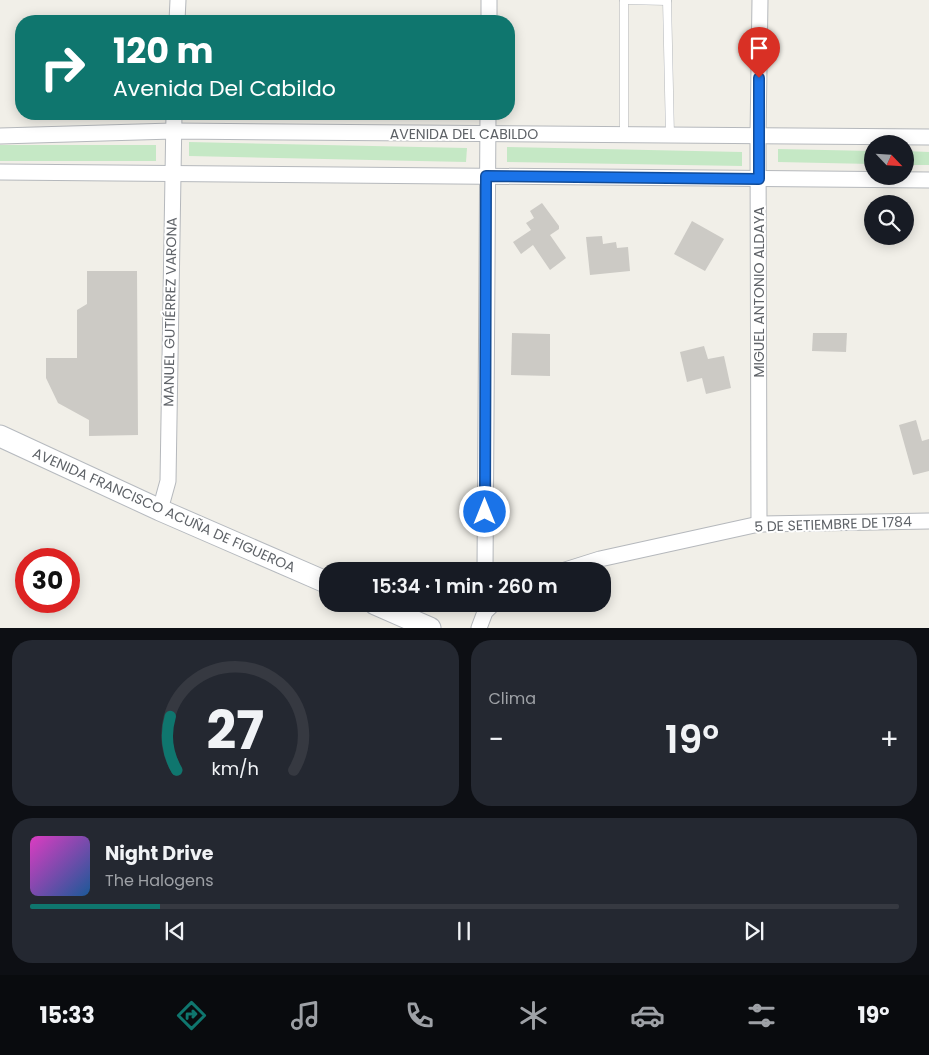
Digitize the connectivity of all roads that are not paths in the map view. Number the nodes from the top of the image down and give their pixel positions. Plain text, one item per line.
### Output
1 (178, 0) edge
2 (489, 0) edge
3 (624, 0) edge
4 (667, 0) edge
5 (760, 0) edge
6 (177, 15) edge
7 (489, 15) edge
8 (174, 120) edge
9 (488, 120) edge
10 (173, 131) junction
11 (488, 134) junction
12 (624, 135) junction
13 (670, 135) junction
14 (0, 136) edge
15 (758, 136) junction
16 (929, 137) edge
17 (0, 172) edge
18 (172, 172) junction
19 (486, 176) junction
20 (759, 179) junction
21 (929, 180) edge
22 (0, 436) edge
23 (160, 510) junction
24 (929, 521) edge
25 (759, 524) junction
26 (485, 562) edge
27 (588, 562) edge
28 (319, 579) edge
29 (393, 612) edge
30 (485, 612) edge
31 (430, 628) edge
32 (478, 628) edge

1 - 6 street
2 - 7 street
3 - 4 lane
3 - 12 lane
4 - 13 lane
5 - 15 street, MIGUEL ANTONIO ALDAYA
8 - 10 street, MANUEL GUTIÉRREZ VARONA
9 - 11 street
10 - 11 street, AVENIDA DEL CABILDO
10 - 14 street, AVENIDA DEL CABILDO
10 - 18 street, MANUEL GUTIÉRREZ VARONA
11 - 12 street, AVENIDA DEL CABILDO
11 - 19 street
12 - 13 street, AVENIDA DEL CABILDO
13 - 15 street, AVENIDA DEL CABILDO
15 - 16 street, AVENIDA DEL CABILDO
15 - 20 street, MIGUEL ANTONIO ALDAYA
17 - 18 street
18 - 19 street
18 - 23 street, MANUEL GUTIÉRREZ VARONA
19 - 20 street
19 - 26 street
20 - 21 street
20 - 25 street, MIGUEL ANTONIO ALDAYA
22 - 23 street, AVENIDA FRANCISCO ACUÑA DE FIGUEROA
23 - 28 street, AVENIDA FRANCISCO ACUÑA DE FIGUEROA
24 - 25 street, 5 DE SETIEMBRE DE 1784
25 - 27 street, 5 DE SETIEMBRE DE 1784
29 - 31 street
30 - 32 street

